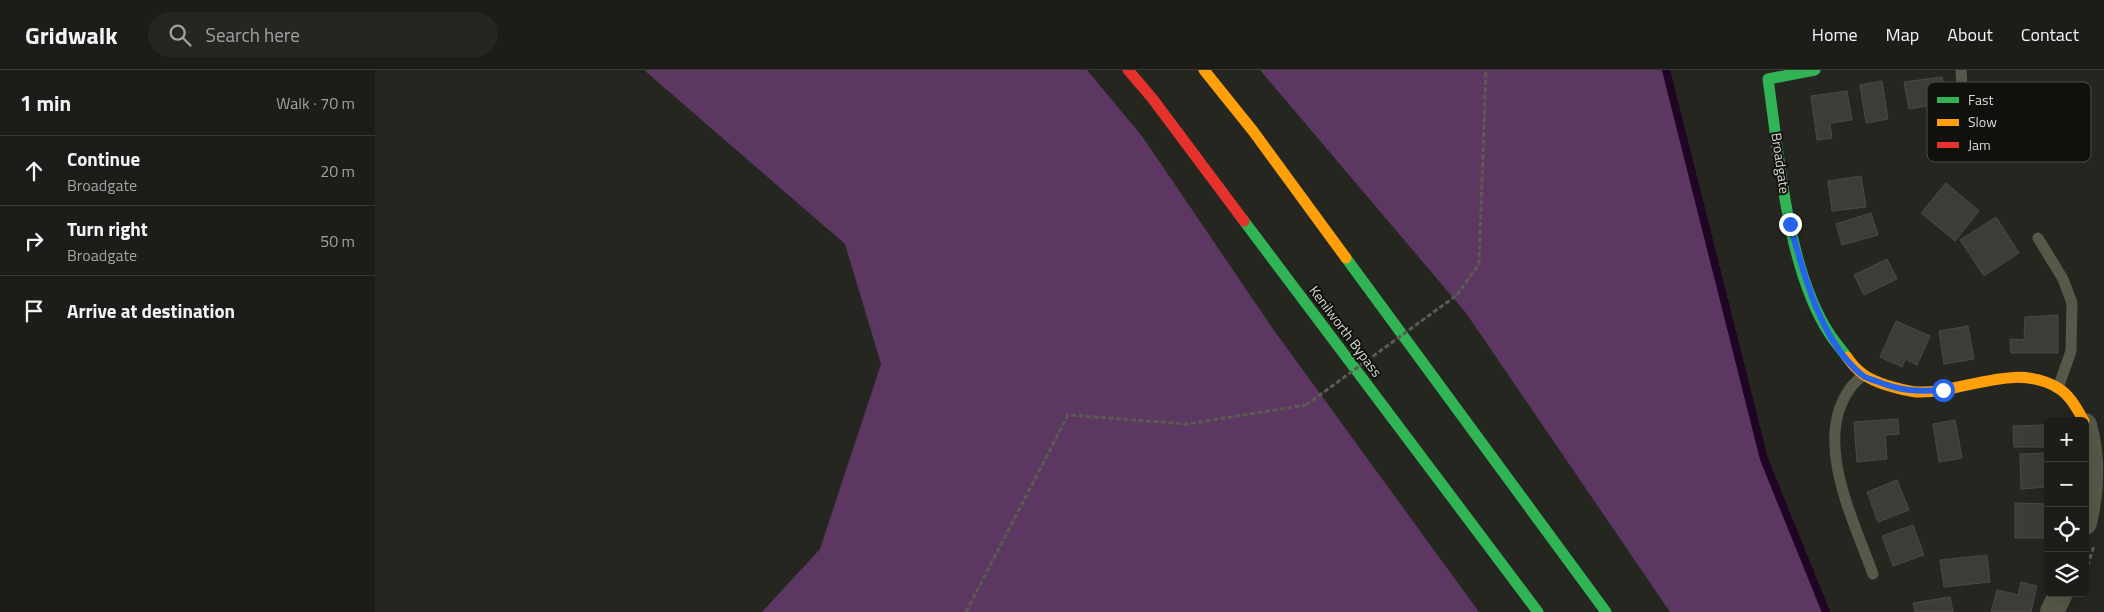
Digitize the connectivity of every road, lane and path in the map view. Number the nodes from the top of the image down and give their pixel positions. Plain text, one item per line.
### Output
1 (1128, 70) edge
2 (1204, 70) edge
3 (1486, 70) edge
4 (1815, 70) edge
5 (2038, 238) dead end
6 (1862, 376) junction
7 (2058, 388) junction
8 (2082, 417) edge
9 (2089, 446) edge
10 (2088, 507) edge
11 (1873, 574) dead end
12 (2059, 597) edge
13 (966, 612) edge
14 (1537, 612) edge
15 (1606, 612) edge
16 (2052, 612) edge

1 - 14 main road, Kenilworth Bypass
2 - 15 main road
3 - 13 path, bridge
4 - 6 main road, Broadgate
5 - 7 lane
6 - 7 main road, Broadgate
6 - 11 lane
7 - 8 main road, Broadgate
9 - 10 street
12 - 16 street

